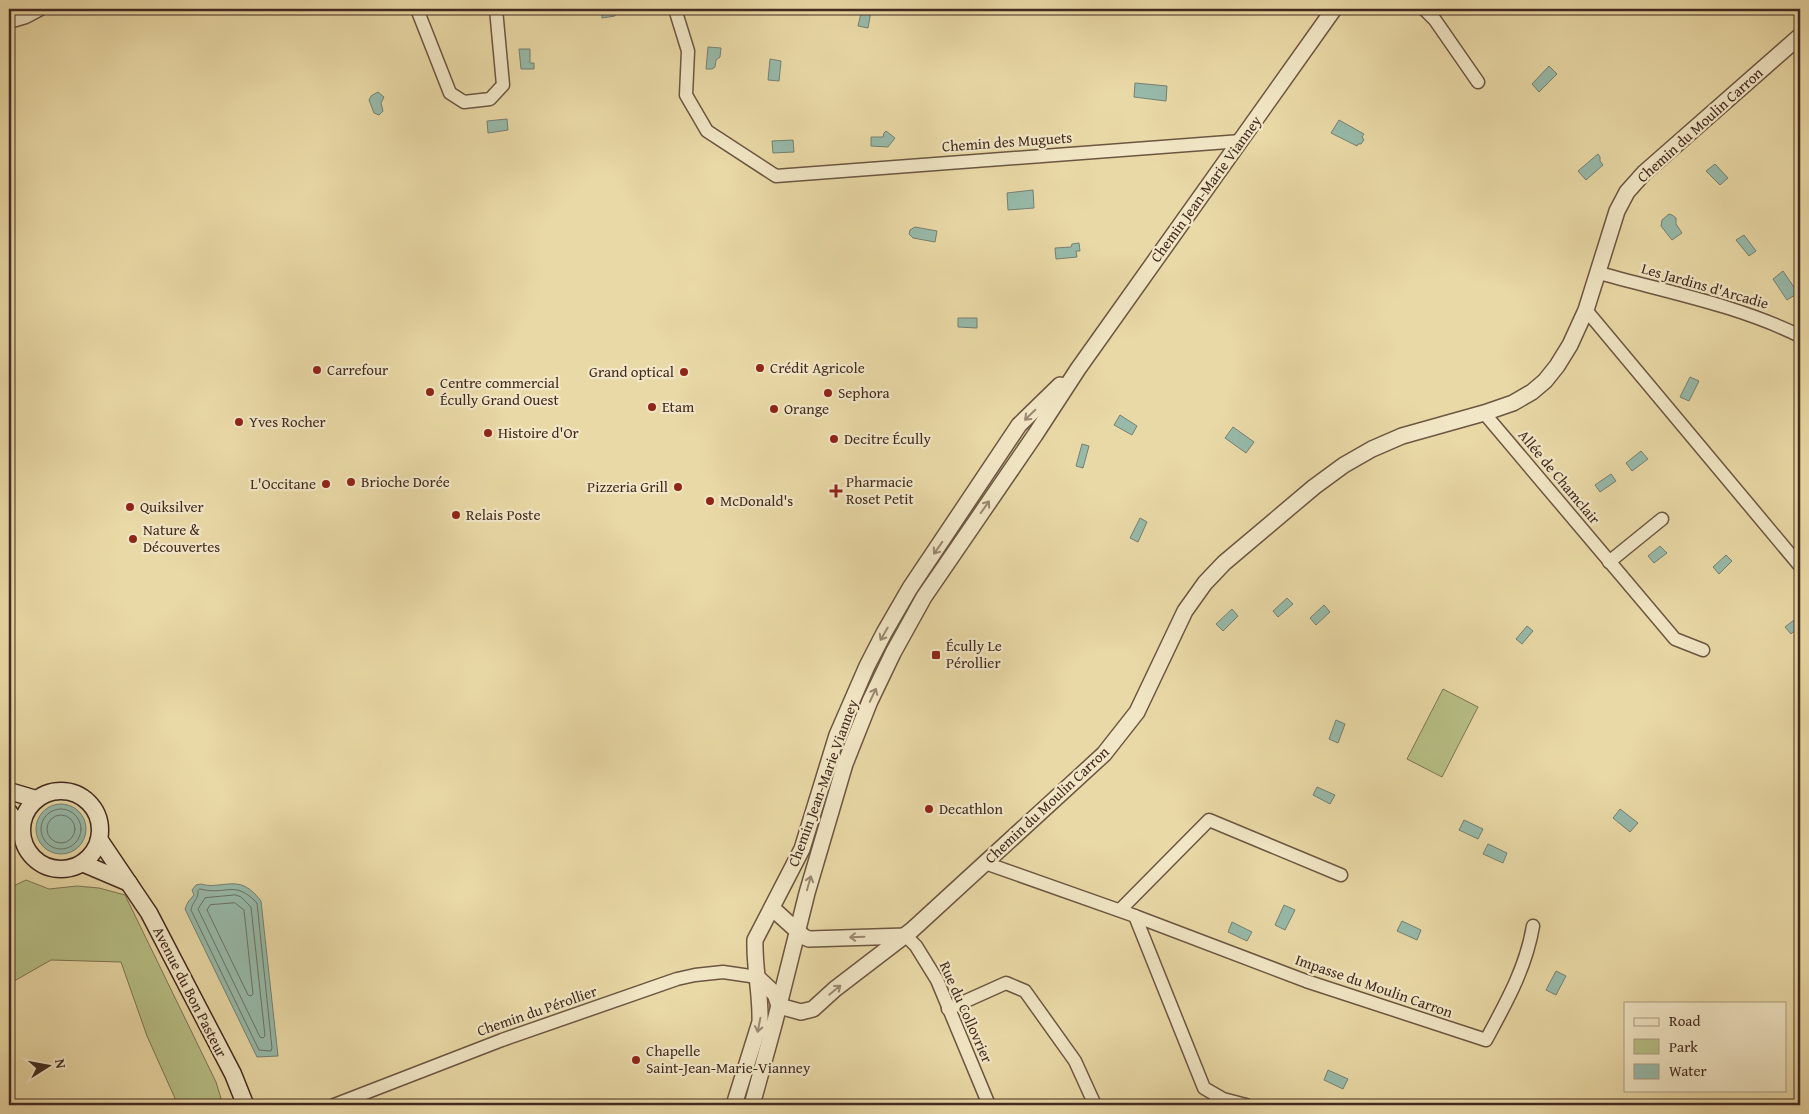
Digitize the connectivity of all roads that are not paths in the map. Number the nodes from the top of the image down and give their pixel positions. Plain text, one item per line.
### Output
1 (41, 9) edge
2 (416, 9) edge
3 (496, 9) edge
4 (675, 9) edge
5 (1334, 9) edge
6 (1424, 9) edge
7 (9, 22) edge
8 (1800, 36) edge
9 (1478, 82) dead end
10 (1240, 141) junction
11 (1599, 273) junction
12 (1586, 310) junction
13 (1800, 336) edge
14 (1078, 369) junction
15 (1484, 413) junction
16 (1662, 519) dead end
17 (1609, 562) junction
18 (925, 566) junction
19 (1800, 566) edge
20 (938, 576) junction
21 (910, 588) junction
22 (924, 597) junction
23 (1703, 650) dead end
24 (9, 791) edge
25 (36, 799) junction
26 (9, 812) edge
27 (22, 829) junction
28 (99, 839) junction
29 (82, 863) junction
30 (985, 863) junction
31 (1341, 875) dead end
32 (129, 883) junction
33 (772, 908) junction
34 (1120, 910) junction
35 (1135, 916) junction
36 (1533, 926) dead end
37 (797, 930) junction
38 (906, 936) junction
39 (757, 977) junction
40 (779, 1006) junction
41 (948, 1008) junction
42 (245, 1104) dead end
43 (334, 1105) edge
44 (734, 1105) edge
45 (752, 1105) edge
46 (989, 1105) edge
47 (1095, 1105) edge
48 (1246, 1105) edge

1 - 7 street
2 - 3 street
4 - 10 street, Chemin des Muguets
5 - 10 street, Chemin Jean-Marie Vianney
6 - 9 street
8 - 11 street, Chemin du Moulin Carron
10 - 14 street, Chemin Jean-Marie Vianney
11 - 12 street, Chemin du Moulin Carron
11 - 13 street, Les Jardins d'Arcadie
12 - 15 street, Chemin du Moulin Carron
12 - 19 street
14 -> 18 street, Chemin Jean-Marie Vianney
20 -> 14 street, Chemin Jean-Marie Vianney
15 - 17 street, Allée de Chamclair
15 - 30 street, Chemin du Moulin Carron
16 - 17 street
17 - 23 street, Allée de Chamclair
18 - 20 street
18 - 21 street, Chemin Jean-Marie Vianney
20 - 22 street, Chemin Jean-Marie Vianney
21 - 22 street
21 -> 33 street, Chemin Jean-Marie Vianney
37 -> 22 street, Chemin Jean-Marie Vianney
24 - 25 main road
25 - 27 main road
25 - 28 main road, Avenue du Bon Pasteur
26 - 27 main road
27 - 29 main road
28 - 29 main road
28 - 32 main road, Avenue du Bon Pasteur
29 - 32 main road
30 - 34 street, Impasse du Moulin Carron
30 - 38 street, Chemin du Moulin Carron
31 - 34 street
32 - 42 main road, Avenue du Bon Pasteur
33 - 37 street
33 - 39 street, Chemin Jean-Marie Vianney
34 - 35 street, Impasse du Moulin Carron
35 - 36 street, Impasse du Moulin Carron
35 - 48 street
38 -> 37 street
37 - 40 street, Chemin Jean-Marie Vianney
40 -> 38 street, Chemin du Moulin Carron
38 - 41 street, Rue du Collovrier
39 - 40 street
39 - 43 street, Chemin du Pérollier
39 -> 44 street, Chemin Jean-Marie Vianney
40 - 45 street, Chemin Jean-Marie Vianney
41 - 46 street, Rue du Collovrier
41 - 47 street

